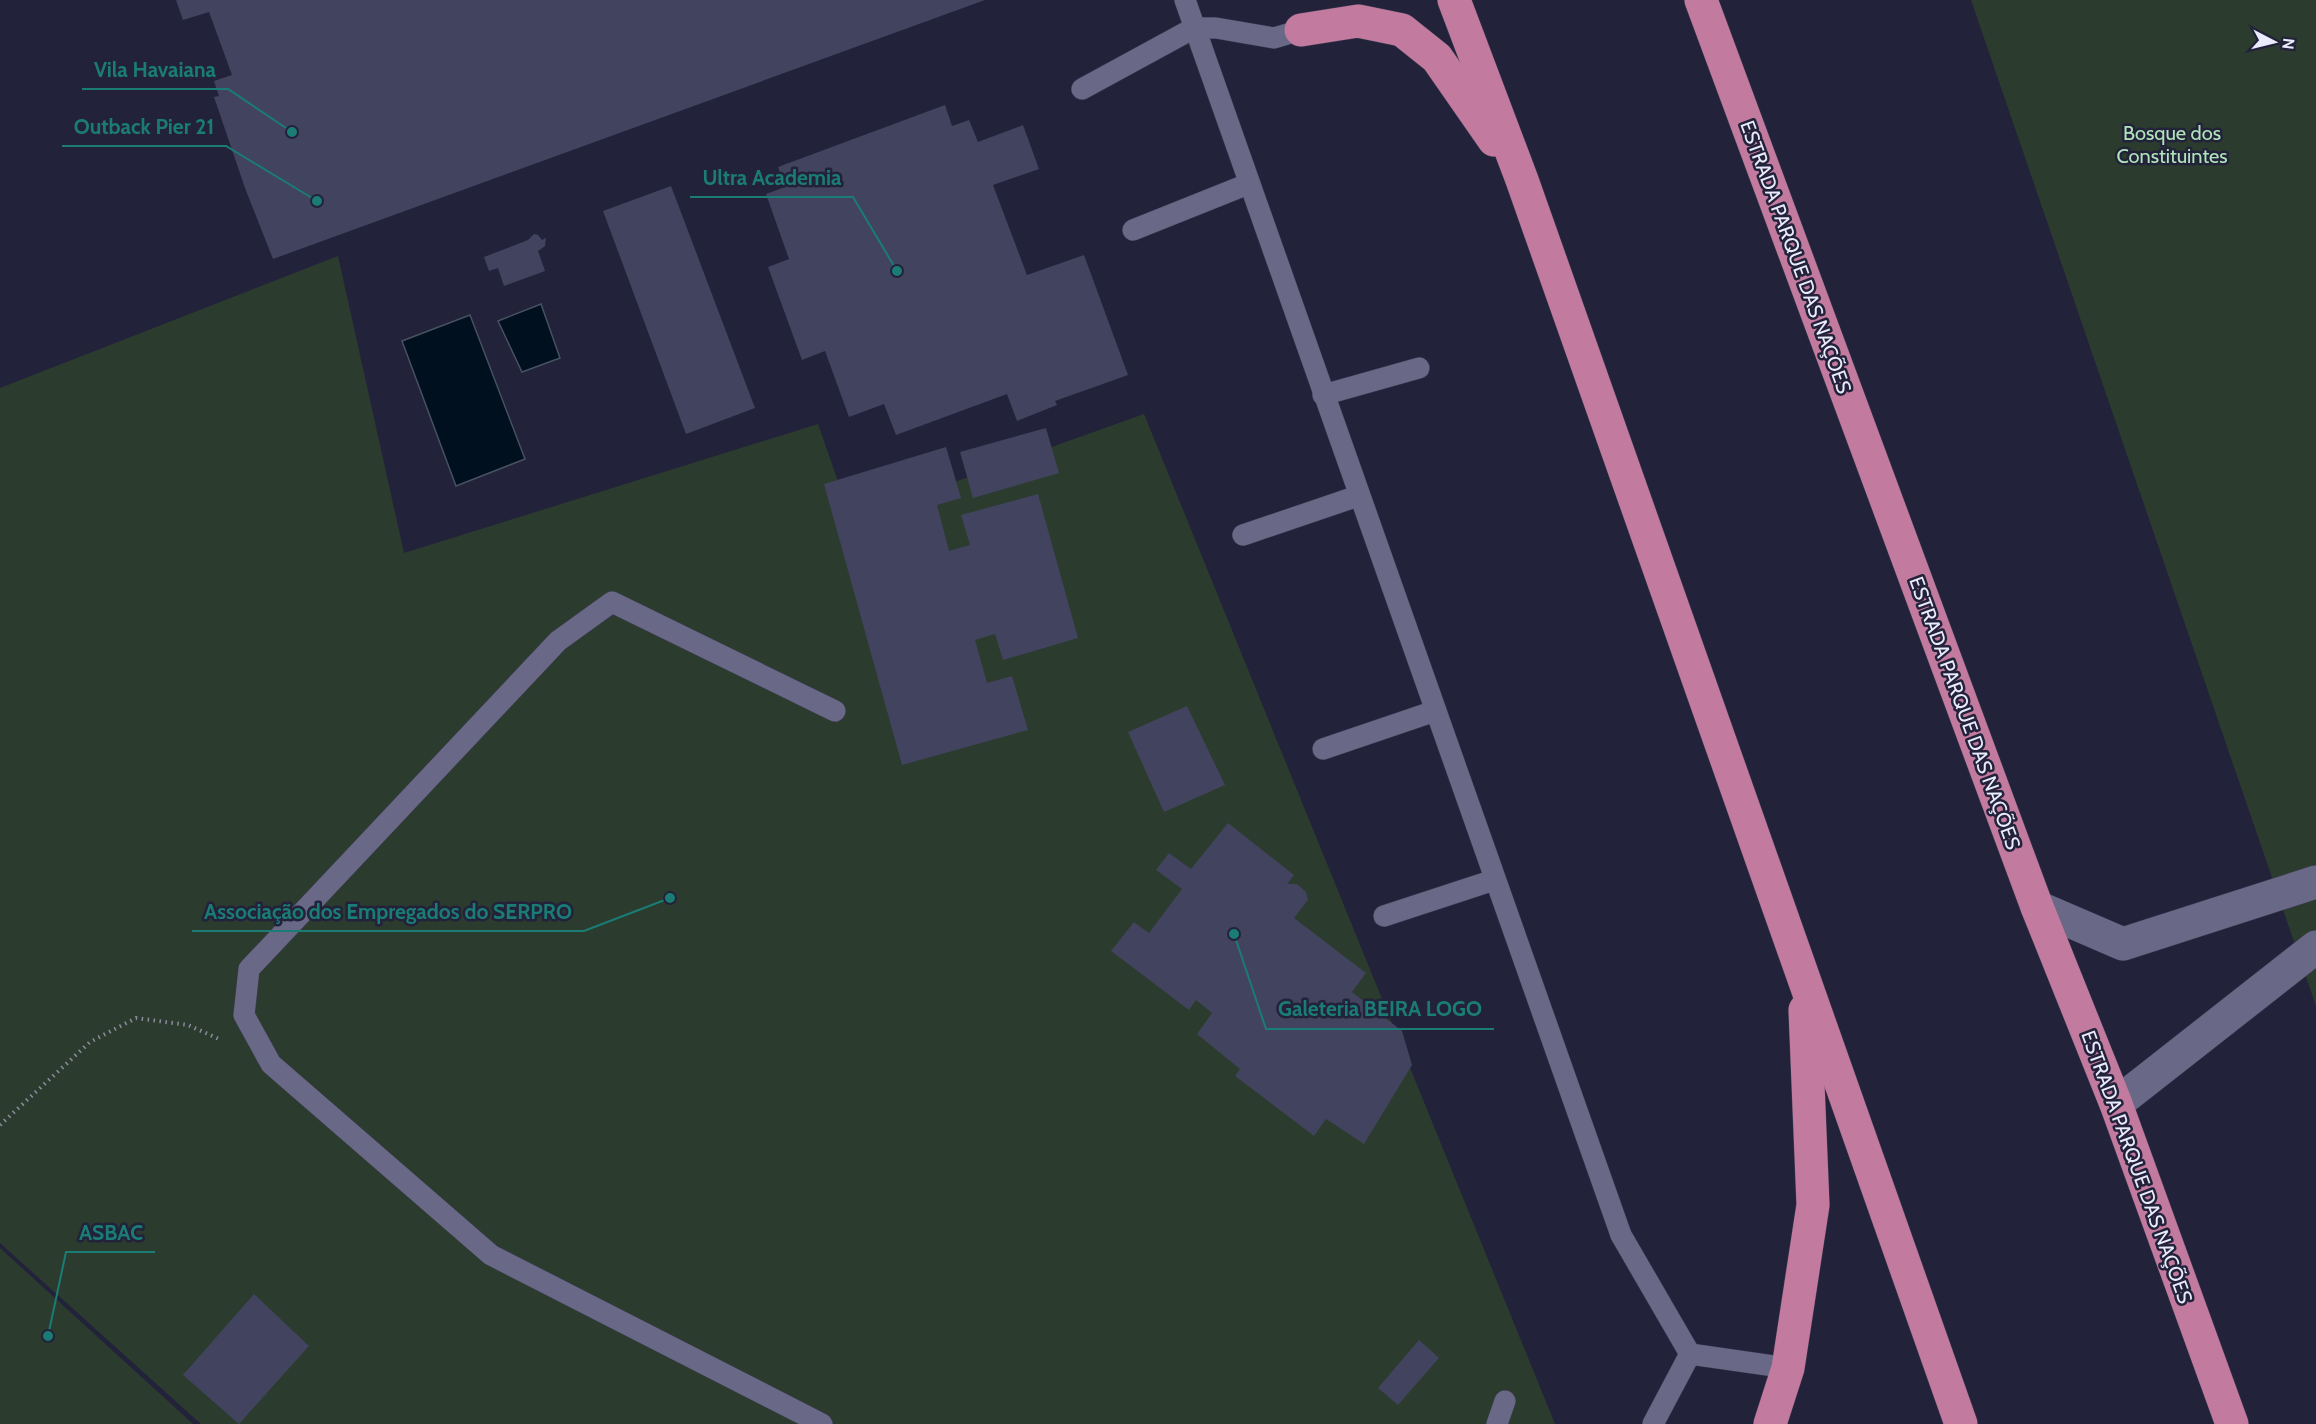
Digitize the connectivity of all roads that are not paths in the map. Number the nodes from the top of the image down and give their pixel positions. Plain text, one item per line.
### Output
1 (1185, 0) edge
2 (1454, 0) edge
3 (1701, 0) edge
4 (1194, 28) junction
5 (1301, 30) joint
6 (1082, 89) dead end
7 (1522, 180) junction
8 (1248, 184) junction
9 (1133, 230) dead end
10 (1419, 368) dead end
11 (1323, 394) junction
12 (1358, 496) junction
13 (1243, 535) dead end
14 (835, 711) dead end
15 (1435, 711) junction
16 (1323, 749) dead end
17 (1494, 880) junction
18 (2316, 882) edge
19 (2037, 907) junction
20 (1384, 916) dead end
21 (2316, 947) edge
22 (1803, 975) junction
23 (2116, 1104) junction
24 (1690, 1354) junction
25 (1788, 1368) junction
26 (1505, 1401) dead end
27 (822, 1424) edge
28 (1497, 1424) edge
29 (1653, 1424) edge
30 (1770, 1424) edge
31 (1961, 1424) edge
32 (2232, 1424) edge

1 - 4 lane
2 - 7 highway
3 - 19 highway, ESTRADA PARQUE DAS NAÇÕES
4 - 5 lane
4 - 6 lane
4 - 8 lane
5 - 7 highway
7 - 22 highway
8 - 9 lane
8 - 11 lane
10 - 11 lane
11 - 12 lane
12 - 13 lane
12 - 15 lane
14 - 27 lane
15 - 16 lane
15 - 17 lane
17 - 20 lane
17 - 24 lane
18 - 19 street
19 - 23 highway, ESTRADA PARQUE DAS NAÇÕES
21 - 23 street
22 - 25 highway
22 - 31 highway
23 - 32 highway, ESTRADA PARQUE DAS NAÇÕES
24 - 25 lane
24 - 29 lane
25 - 30 highway
26 - 28 lane

